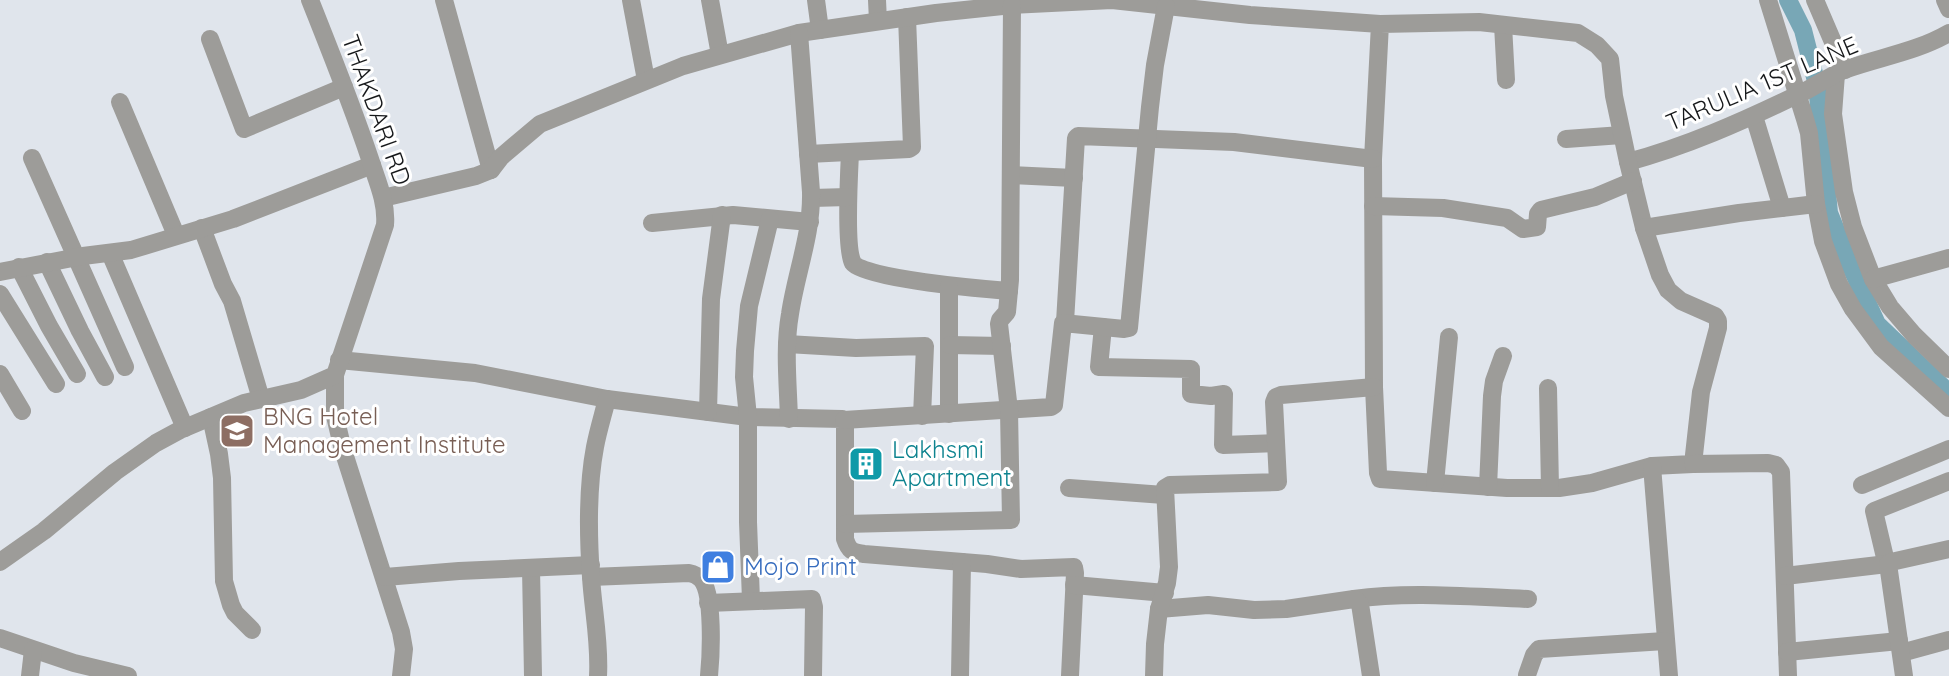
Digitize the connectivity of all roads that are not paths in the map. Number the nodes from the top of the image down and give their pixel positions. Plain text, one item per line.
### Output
1 (310, 0) edge
2 (444, 0) edge
3 (631, 0) edge
4 (710, 0) edge
5 (816, 0) edge
6 (877, 0) edge
7 (1768, 0) edge
8 (1815, 0) edge
9 (1945, 0) edge
10 (1012, 5) junction
11 (936, 6) edge
12 (1166, 6) junction
13 (1949, 9) edge
14 (907, 17) junction
15 (878, 21) junction
16 (1380, 24) junction
17 (1503, 25) junction
18 (820, 30) junction
19 (799, 33) junction
20 (1949, 33) edge
21 (210, 39) dead end
22 (720, 55) junction
23 (1838, 73) junction
24 (646, 80) junction
25 (1506, 80) dead end
26 (344, 87) junction
27 (1802, 93) junction
28 (120, 102) dead end
29 (1754, 116) junction
30 (1622, 135) junction
31 (1566, 139) dead end
32 (1148, 140) junction
33 (850, 153) junction
34 (808, 154) junction
35 (32, 158) dead end
36 (1373, 159) junction
37 (1628, 162) junction
38 (372, 165) junction
39 (491, 170) junction
40 (1012, 175) junction
41 (1074, 178) junction
42 (1633, 181) junction
43 (848, 197) junction
44 (383, 198) junction
45 (812, 198) junction
46 (1816, 204) junction
47 (1373, 206) junction
48 (1782, 208) junction
49 (722, 215) junction
50 (770, 219) junction
51 (810, 222) junction
52 (652, 223) dead end
53 (202, 228) junction
54 (1644, 228) junction
55 (176, 235) junction
56 (110, 253) junction
57 (76, 257) junction
58 (1948, 260) edge
59 (47, 262) junction
60 (19, 267) junction
61 (0, 272) edge
62 (1873, 279) junction
63 (949, 286) junction
64 (1009, 291) junction
65 (0, 294) edge
66 (1065, 322) junction
67 (1103, 327) junction
68 (1449, 337) dead end
69 (787, 344) junction
70 (950, 345) junction
71 (1002, 346) junction
72 (1503, 356) dead end
73 (125, 367) dead end
74 (337, 367) junction
75 (1949, 369) edge
76 (0, 374) edge
77 (77, 374) dead end
78 (105, 377) dead end
79 (56, 384) dead end
80 (1374, 387) junction
81 (1548, 388) dead end
82 (607, 399) junction
83 (252, 401) junction
84 (1949, 408) edge
85 (1009, 410) junction
86 (22, 411) dead end
87 (708, 412) junction
88 (949, 414) junction
89 (922, 416) junction
90 (211, 417) junction
91 (748, 417) junction
92 (789, 419) junction
93 (844, 420) junction
94 (185, 428) junction
95 (1276, 443) junction
96 (1949, 449) edge
97 (1693, 464) junction
98 (1652, 466) junction
99 (1949, 481) edge
100 (1435, 483) junction
101 (1862, 485) dead end
102 (1488, 487) junction
103 (1069, 488) dead end
104 (1550, 488) junction
105 (1164, 495) junction
106 (845, 524) junction
107 (1949, 549) edge
108 (0, 562) edge
109 (962, 562) junction
110 (1887, 565) junction
111 (531, 568) junction
112 (591, 571) junction
113 (1785, 576) junction
114 (385, 577) junction
115 (1074, 585) junction
116 (1354, 599) junction
117 (1528, 599) dead end
118 (751, 600) junction
119 (1162, 601) junction
120 (708, 603) junction
121 (252, 630) dead end
122 (0, 638) edge
123 (1949, 640) edge
124 (1665, 641) junction
125 (1900, 647) junction
126 (33, 650) junction
127 (1787, 652) junction
128 (30, 676) edge
129 (128, 676) edge
130 (401, 676) edge
131 (533, 676) edge
132 (598, 676) edge
133 (709, 676) edge
134 (813, 676) edge
135 (960, 676) edge
136 (1070, 676) edge
137 (1154, 676) edge
138 (1371, 676) edge
139 (1508, 676) edge
140 (1527, 676) edge
141 (1669, 676) edge
142 (1788, 676) edge
143 (1904, 676) edge

1 - 26 street, THAKDARI RD
2 - 39 street
3 - 24 street
4 - 22 street
5 - 18 street
6 - 15 street
7 - 27 street
8 - 23 street
9 - 13 street
10 - 11 street
10 - 12 street
10 - 40 street
11 - 14 street
12 - 16 street
12 - 32 street
14 - 15 street
14 - 33 street
15 - 18 street
16 - 17 street
16 - 36 street
17 - 25 street
17 - 30 street
18 - 19 street
19 - 22 street
19 - 34 street
20 - 23 street, TARULIA 1ST LANE
21 - 26 street
22 - 24 street
23 - 27 street, TARULIA 1ST LANE
23 - 62 street
24 - 39 street
26 - 38 street, THAKDARI RD
27 - 29 street, TARULIA 1ST LANE
27 - 46 street
28 - 55 street
29 - 37 street, TARULIA 1ST LANE
29 - 48 street
30 - 31 street
30 - 37 street
32 - 36 street
32 - 41 street
32 - 67 street
33 - 34 street
33 - 43 street
34 - 45 street
35 - 57 street
36 - 47 street
37 - 42 street
38 - 44 street, THAKDARI RD
38 - 53 street
39 - 44 street
40 - 41 street
40 - 64 street
41 - 66 street
42 - 47 street
42 - 54 street
43 - 45 street
43 - 63 street
44 - 74 street, THAKDARI RD
45 - 51 street
46 - 48 street
46 - 84 street
47 - 80 street
48 - 54 street
49 - 50 street
49 - 52 street
49 - 87 street
50 - 51 street
50 - 91 street
51 - 69 street
53 - 55 street
53 - 83 street
54 - 97 street
55 - 56 street
56 - 57 street
56 - 94 street
57 - 59 street
57 - 73 street
58 - 62 street
59 - 60 street
59 - 78 street
60 - 61 street
60 - 77 street
62 - 75 street
63 - 64 street
63 - 70 street
64 - 71 street
65 - 79 street
66 - 67 street
66 - 85 street
67 - 95 street
68 - 100 street
69 - 89 street
69 - 92 street
70 - 71 street
70 - 88 street
71 - 85 street
72 - 102 street
74 - 82 street
74 - 83 street
74 - 114 street, THAKDARI RD
76 - 86 street
80 - 95 street
80 - 100 street
81 - 104 street
82 - 87 street
82 - 112 street
83 - 90 street
85 - 88 street
85 - 106 street
87 - 91 street
88 - 89 street
89 - 93 street
90 - 94 street
90 - 121 street
91 - 92 street
91 - 118 street
92 - 93 street
93 - 106 street
94 - 108 street
95 - 105 street
96 - 101 street
97 - 98 street
97 - 113 street
98 - 104 street
98 - 124 street
99 - 110 street
100 - 102 street
102 - 104 street
103 - 105 street
105 - 119 street
106 - 109 street
107 - 110 street
109 - 115 street
109 - 135 street
110 - 113 street
110 - 125 street
111 - 112 street
111 - 114 street
111 - 131 street
112 - 120 street
112 - 132 street
113 - 127 street
114 - 130 street, THAKDARI RD
115 - 119 street
115 - 136 street
116 - 117 street
116 - 119 street
116 - 138 street
118 - 120 street
118 - 134 street
119 - 137 street
120 - 133 street
122 - 126 street
123 - 125 street
124 - 140 street
124 - 141 street
125 - 127 street
125 - 143 street
126 - 128 street
126 - 129 street
127 - 142 street
139 - 140 street

